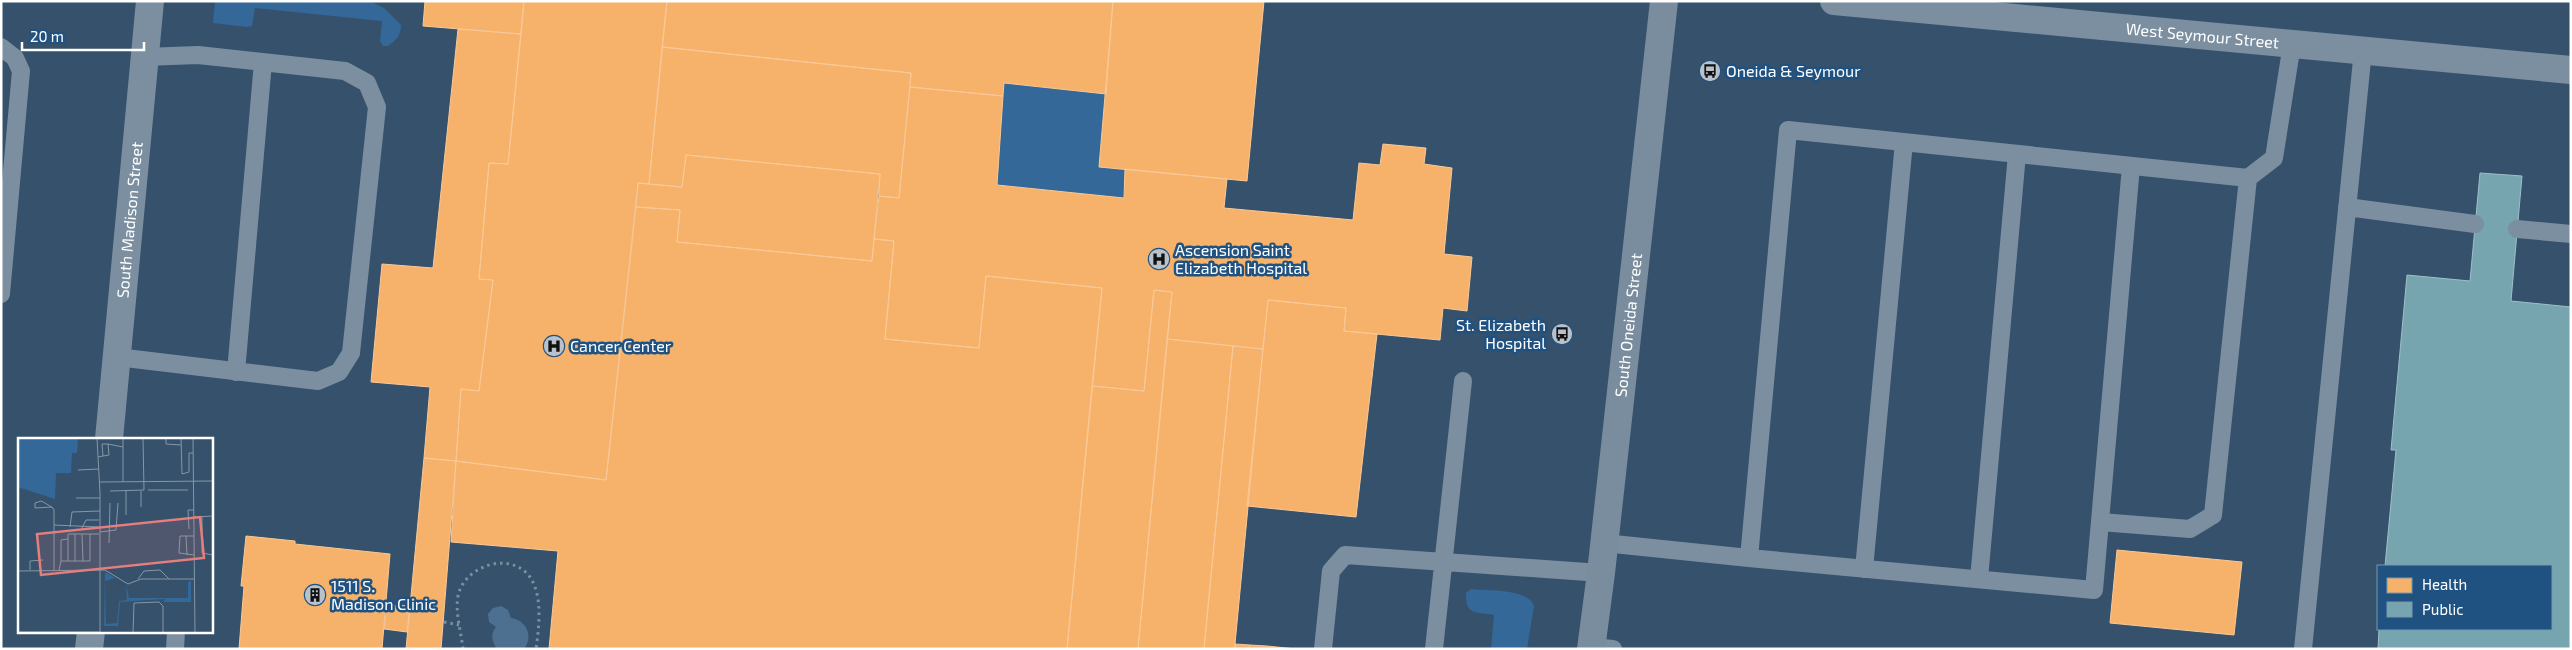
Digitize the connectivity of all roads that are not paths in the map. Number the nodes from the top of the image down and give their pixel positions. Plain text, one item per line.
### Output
1 (150, 1) edge
2 (1664, 1) edge
3 (1834, 1) edge
4 (2292, 44) junction
5 (1, 47) edge
6 (2363, 50) junction
7 (145, 57) junction
8 (263, 62) junction
9 (2571, 70) edge
10 (1904, 142) junction
11 (2017, 154) junction
12 (2131, 166) junction
13 (2248, 178) junction
14 (2347, 207) junction
15 (2475, 224) dead end
16 (2517, 229) dead end
17 (2571, 234) edge
18 (1, 294) edge
19 (116, 357) junction
20 (236, 372) junction
21 (1463, 382) dead end
22 (109, 438) edge
23 (2100, 522) junction
24 (1604, 543) junction
25 (1749, 558) junction
26 (1443, 562) junction
27 (1864, 569) junction
28 (1601, 573) junction
29 (1979, 579) junction
30 (90, 632) edge
31 (176, 632) edge
32 (1598, 648) edge
33 (89, 649) edge
34 (175, 649) edge
35 (1323, 649) edge
36 (1434, 649) edge
37 (2303, 649) edge

1 - 7 street, South Madison Street
2 - 24 main road, South Oneida Street
3 - 4 street, West Seymour Street
4 - 6 street, West Seymour Street
4 - 13 lane
5 - 18 lane
6 - 9 street, West Seymour Street
6 - 14 lane
7 - 8 lane
7 - 19 street, South Madison Street
8 - 20 lane
8 - 20 lane
10 - 11 lane
10 - 25 lane
10 - 27 lane
11 - 12 lane
11 - 29 lane
12 - 13 lane
12 - 23 lane
13 - 23 lane
14 - 15 lane
14 - 37 lane
16 - 17 lane
19 - 20 lane
19 - 22 street, South Madison Street
21 - 26 lane
23 - 29 lane
24 - 25 lane
24 - 28 main road, South Oneida Street
25 - 27 lane
26 - 28 lane
26 - 35 lane
26 - 36 lane
27 - 29 lane
28 - 32 main road, South Oneida Street
30 - 33 street
31 - 34 lane

